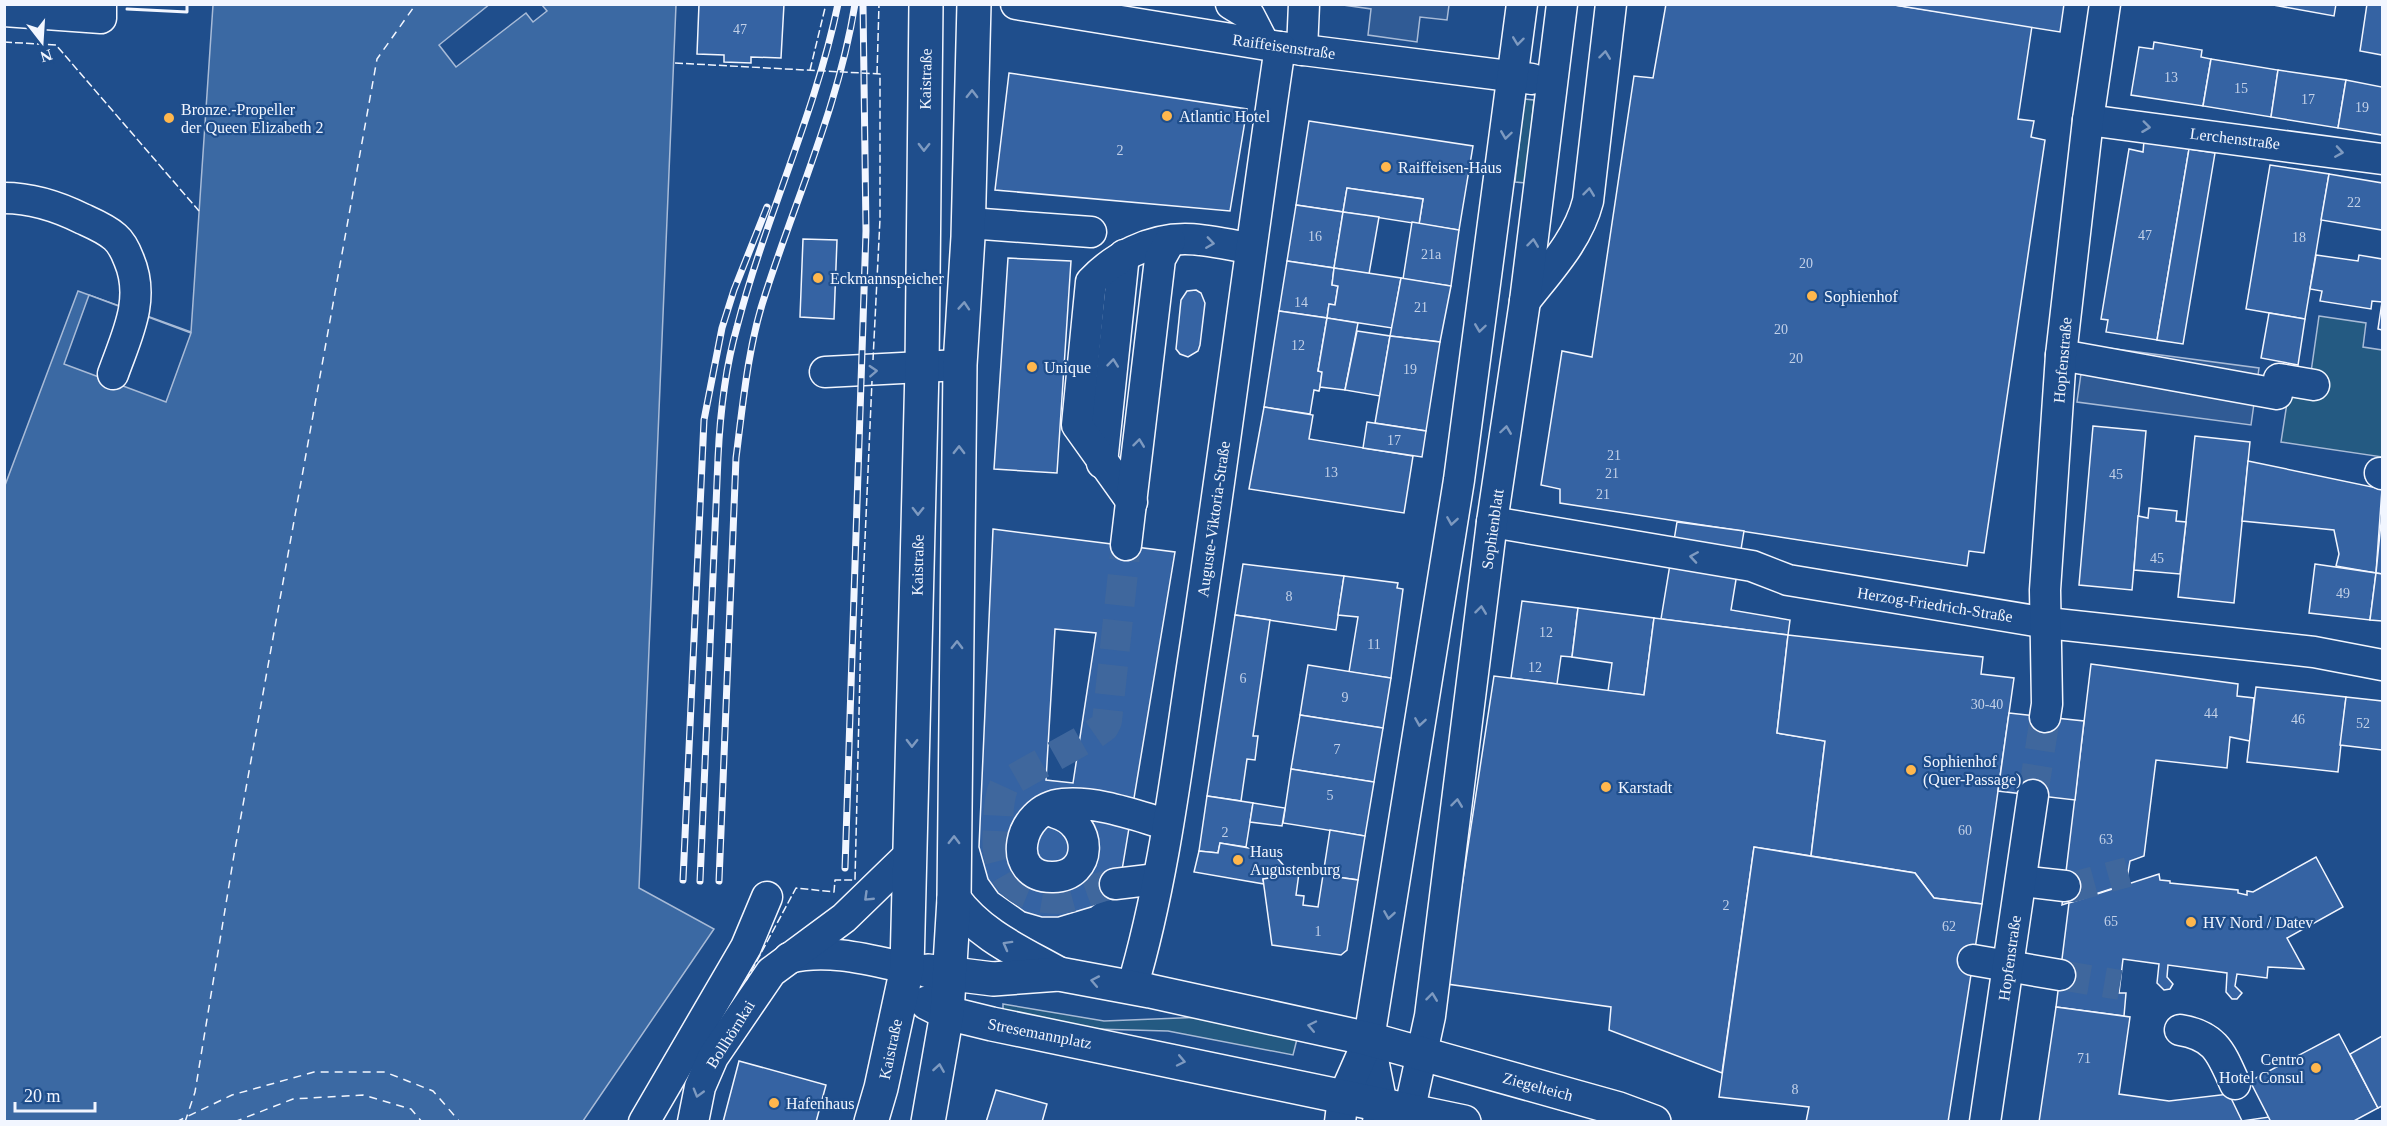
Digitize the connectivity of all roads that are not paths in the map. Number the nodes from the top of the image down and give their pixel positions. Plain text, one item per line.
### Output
1 (101, 4) edge
2 (926, 4) edge
3 (974, 4) edge
4 (1016, 4) edge
5 (1231, 4) edge
6 (1304, 4) edge
7 (1522, 4) edge
8 (1562, 4) edge
9 (1611, 4) edge
10 (2105, 4) edge
11 (1079, 9) edge
12 (4, 11) edge
13 (1282, 47) junction
14 (1514, 77) junction
15 (1553, 80) junction
16 (2088, 120) junction
17 (2382, 159) edge
18 (4, 198) edge
19 (969, 223) junction
20 (1090, 232) dead end
21 (1170, 241) junction
22 (1250, 248) junction
23 (1525, 301) junction
24 (2061, 356) junction
25 (960, 365) junction
26 (922, 368) junction
27 (825, 372) dead end
28 (112, 374) dead end
29 (2313, 385) dead end
30 (1132, 501) junction
31 (1492, 522) junction
32 (1126, 545) tunnel mouth
33 (2047, 623) junction
34 (2382, 665) edge
35 (2045, 717) tunnel mouth
36 (2033, 795) tunnel mouth
37 (1056, 813) dead end
38 (1166, 824) junction
39 (909, 855) junction
40 (1157, 879) junction
41 (2021, 881) junction
42 (1115, 884) tunnel mouth
43 (2065, 886) tunnel mouth
44 (767, 897) dead end
45 (954, 899) junction
46 (787, 959) junction
47 (1973, 960) dead end
48 (2008, 965) junction
49 (907, 968) junction
50 (1059, 974) junction
51 (950, 975) junction
52 (2060, 975) tunnel mouth
53 (1132, 988) junction
54 (947, 1014) junction
55 (2180, 1030) dead end
56 (1369, 1040) junction
57 (1421, 1054) junction
58 (2235, 1084) dead end
59 (1342, 1110) edge
60 (1394, 1115) edge
61 (644, 1122) edge
62 (693, 1122) edge
63 (871, 1122) edge
64 (928, 1122) edge
65 (1464, 1122) edge
66 (1654, 1122) edge
67 (1985, 1122) edge

1 - 12 street
2 -> 26 main road, Kaistraße
19 -> 3 main road
4 - 11 street, Raiffeisenstraße
5 - 13 street
6 - 13 street, Auguste-Viktoria-Straße
7 -> 14 street
8 - 15 street, Sophienblatt
23 -> 9 street
10 - 16 street, Hopfenstraße
11 - 13 street, Raiffeisenstraße
13 - 14 street, Raiffeisenstraße
13 - 22 street, Auguste-Viktoria-Straße
14 - 15 street, Raiffeisenstraße
14 -> 56 street
23 -> 15 street, Sophienblatt
16 -> 17 street, Lerchenstraße
16 - 24 street, Hopfenstraße
18 - 28 street
19 - 20 street
25 -> 19 main road
21 -> 22 street
30 -> 21 street
30 -> 21 street
22 - 38 street, Auguste-Viktoria-Straße
31 -> 23 street, Sophienblatt
24 - 29 street
24 - 33 street, Hopfenstraße
25 - 26 street
45 -> 25 main road
27 -> 26 street
26 -> 39 main road, Kaistraße
30 - 32 street
33 -> 31 street, Herzog-Friedrich-Straße
57 -> 31 street, Sophienblatt
33 - 34 street, Herzog-Friedrich-Straße
33 - 35 street, Hopfenstraße
36 - 41 street, Hopfenstraße
37 - 38 street
38 - 40 street, Auguste-Viktoria-Straße
39 -> 46 street, Bollhörnkai
39 - 49 main road, Kaistraße
40 - 42 street
40 - 53 street, Auguste-Viktoria-Straße
41 - 43 street
41 - 48 street, Hopfenstraße
44 - 61 street
50 -> 45 main road
45 - 51 main road
46 - 49 street
46 -> 62 street, Bollhörnkai
47 - 48 street
48 - 52 street
48 - 67 street, Hopfenstraße
49 - 51 main road
49 - 54 main road, Stresemannplatz
49 - 63 main road, Kaistraße
50 - 51 main road
53 -> 50 main road
51 - 54 main road
56 -> 53 main road
54 -> 59 main road, Stresemannplatz
64 -> 54 main road
55 - 58 street
56 - 57 main road, Ziegelteich
56 - 59 street
56 - 60 street
57 - 60 street, Sophienblatt
57 - 66 main road, Ziegelteich
59 - 60 main road, Stresemannplatz
60 - 65 main road

